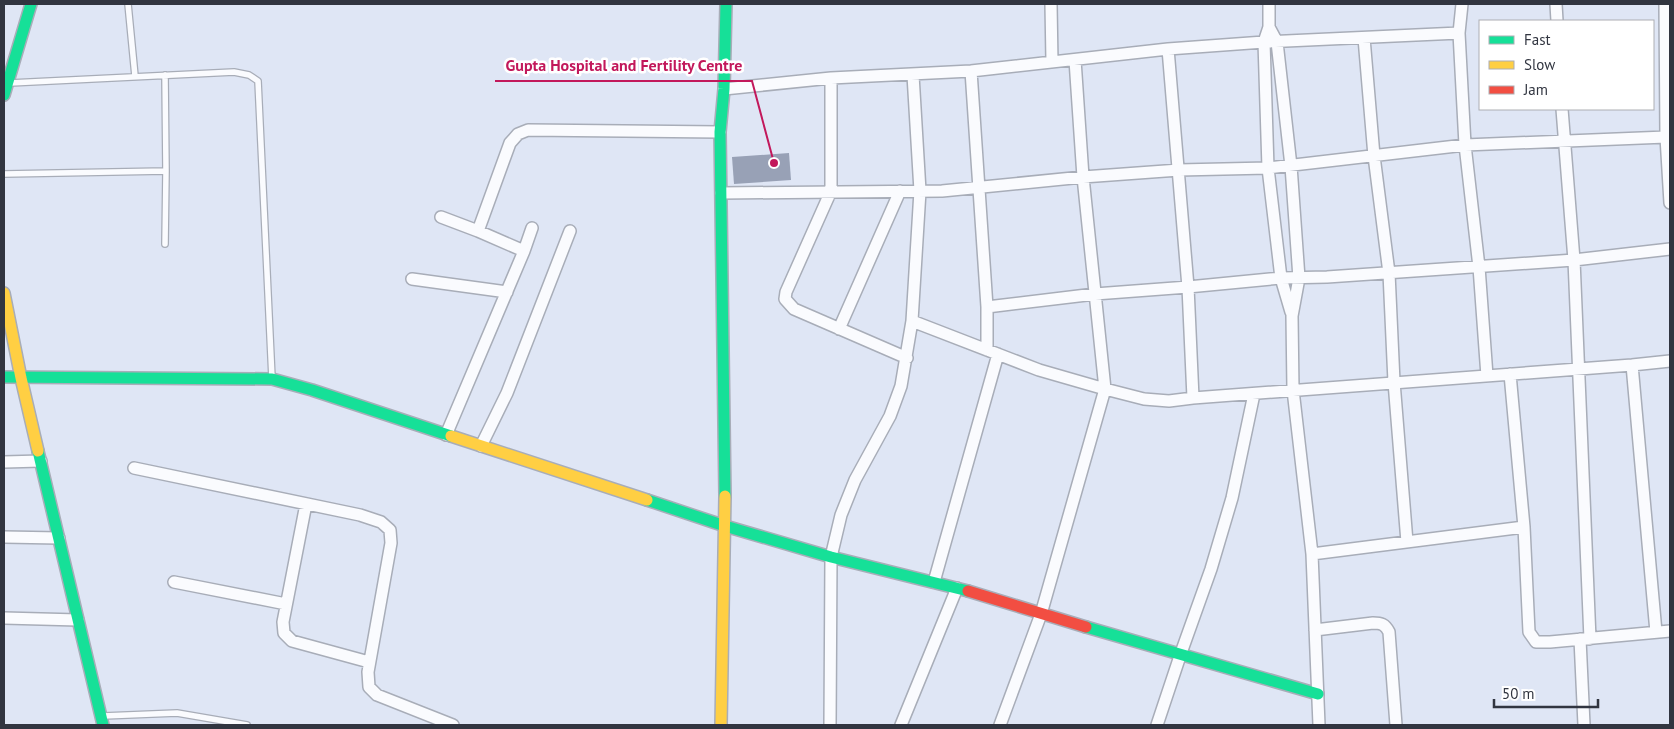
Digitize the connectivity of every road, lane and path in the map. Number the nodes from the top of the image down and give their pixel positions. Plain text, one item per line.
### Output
1 (31, 4) edge
2 (128, 4) edge
3 (726, 4) edge
4 (1050, 4) edge
5 (1269, 4) edge
6 (1462, 4) edge
7 (1556, 4) edge
8 (1665, 4) edge
9 (1557, 20) edge
10 (1269, 27) junction
11 (1459, 33) junction
12 (1364, 38) junction
13 (1264, 42) junction
14 (1277, 42) junction
15 (1168, 50) junction
16 (1076, 60) junction
17 (1052, 62) junction
18 (971, 71) junction
19 (164, 75) junction
20 (913, 75) junction
21 (135, 76) junction
22 (831, 78) junction
23 (8, 83) junction
24 (724, 89) junction
25 (4, 95) edge
26 (1562, 110) edge
27 (720, 132) junction
28 (1666, 137) junction
29 (1564, 141) junction
30 (1465, 146) junction
31 (1374, 156) junction
32 (1291, 166) junction
33 (1268, 168) junction
34 (1179, 170) junction
35 (166, 172) junction
36 (4, 174) edge
37 (1083, 177) junction
38 (978, 187) junction
39 (831, 191) junction
40 (900, 191) junction
41 (920, 191) junction
42 (721, 193) junction
43 (1670, 203) edge
44 (441, 217) dead end
45 (532, 228) dead end
46 (478, 231) junction
47 (570, 231) dead end
48 (165, 244) dead end
49 (1670, 249) edge
50 (524, 251) junction
51 (1574, 260) junction
52 (1479, 267) junction
53 (1389, 273) junction
54 (1281, 278) junction
55 (1299, 278) junction
56 (412, 279) dead end
57 (1188, 287) junction
58 (507, 292) junction
59 (4, 293) edge
60 (1094, 294) junction
61 (987, 307) junction
62 (1292, 316) junction
63 (912, 321) junction
64 (839, 329) junction
65 (992, 352) junction
66 (906, 358) junction
67 (1670, 361) edge
68 (1632, 365) junction
69 (1578, 369) junction
70 (1510, 374) junction
71 (1487, 376) junction
72 (4, 377) edge
73 (21, 378) junction
74 (272, 379) junction
75 (1394, 382) junction
76 (1105, 389) junction
77 (1293, 390) junction
78 (1254, 394) junction
79 (1193, 398) junction
80 (446, 435) junction
81 (481, 446) junction
82 (41, 461) junction
83 (4, 462) edge
84 (134, 468) dead end
85 (306, 504) junction
86 (725, 526) junction
87 (1524, 527) junction
88 (4, 537) edge
89 (59, 538) junction
90 (1407, 542) junction
91 (1312, 554) junction
92 (831, 557) junction
93 (174, 582) dead end
94 (934, 582) junction
95 (957, 588) junction
96 (286, 604) junction
97 (1041, 614) junction
98 (4, 618) edge
99 (78, 620) junction
100 (1315, 630) junction
101 (1670, 631) edge
102 (1656, 632) junction
103 (1585, 639) junction
104 (1181, 653) junction
105 (369, 662) junction
106 (1318, 694) junction
107 (102, 721) edge
108 (247, 725) edge
109 (453, 725) edge
110 (721, 725) edge
111 (830, 725) edge
112 (901, 725) edge
113 (1000, 725) edge
114 (1157, 725) edge
115 (1320, 725) edge
116 (1396, 725) edge
117 (1584, 725) edge

1 - 23 street
2 - 21 lane
3 - 24 street
4 - 17 street
5 - 10 street
6 - 11 street
7 - 9 street
8 - 28 street
10 - 13 street
10 - 14 street
11 - 12 street
11 - 30 street
12 - 14 street
12 - 31 street
13 - 14 street
13 - 15 street
13 - 33 street
14 - 32 street
15 - 16 street
15 - 34 street
16 - 17 street
16 - 37 street
17 - 18 street
18 - 20 street
18 - 38 street
19 - 21 lane
19 - 35 lane
19 - 74 lane
20 - 22 street
20 - 41 street
21 - 23 lane
22 - 24 street
22 - 39 street
23 - 25 street
24 - 27 street
26 - 29 street
27 - 42 street
27 - 46 street
28 - 29 street
28 - 43 street
29 - 30 street
29 - 51 street
30 - 31 street
30 - 52 street
31 - 32 street
31 - 53 street
32 - 33 street
32 - 55 street
33 - 34 street
33 - 54 street
34 - 37 street
34 - 57 street
35 - 36 lane
35 - 48 lane
37 - 38 street
37 - 60 street
38 - 41 street
38 - 61 street
39 - 40 street
39 - 42 street
39 - 64 street
40 - 41 street
40 - 64 street
41 - 63 street
42 - 86 street
44 - 46 street
45 - 50 street
46 - 50 street
47 - 81 street
49 - 51 street
50 - 58 street
51 - 52 street
51 - 69 street
52 - 53 street
52 - 71 street
53 - 55 street
53 - 75 street
54 - 55 street
54 - 57 street
54 - 62 street
55 - 62 street
56 - 58 street
57 - 60 street
57 - 79 street
58 - 80 street
59 - 73 street
60 - 61 street
60 - 76 street
61 - 65 street
62 - 77 street
63 - 65 street
63 - 66 street
64 - 66 street
65 - 76 street
65 - 94 street
66 - 92 street
67 - 68 street
68 - 69 street
68 - 102 street
69 - 70 street
69 - 103 street
70 - 71 street
70 - 87 street
71 - 75 street
72 - 73 street
73 - 74 street
73 - 82 street
74 - 80 street
75 - 77 street
75 - 90 street
76 - 79 street
76 - 97 street
77 - 78 street
77 - 91 street
78 - 79 street
78 - 104 street
80 - 81 street
81 - 86 street
82 - 83 street
82 - 89 street
84 - 85 street
85 - 96 street
85 - 105 street
86 - 92 street
86 - 110 street
87 - 90 street
87 - 103 street
88 - 89 street
89 - 99 street
90 - 91 street
91 - 100 street
92 - 94 street
92 - 111 street
93 - 96 street
94 - 95 street
95 - 97 street
95 - 112 street
96 - 105 street
97 - 104 street
97 - 113 street
98 - 99 street
99 - 107 street
100 - 106 street
100 - 116 street
101 - 102 street
102 - 103 street
103 - 117 street
104 - 106 street
104 - 114 street
105 - 109 street
106 - 115 street
107 - 108 lane

